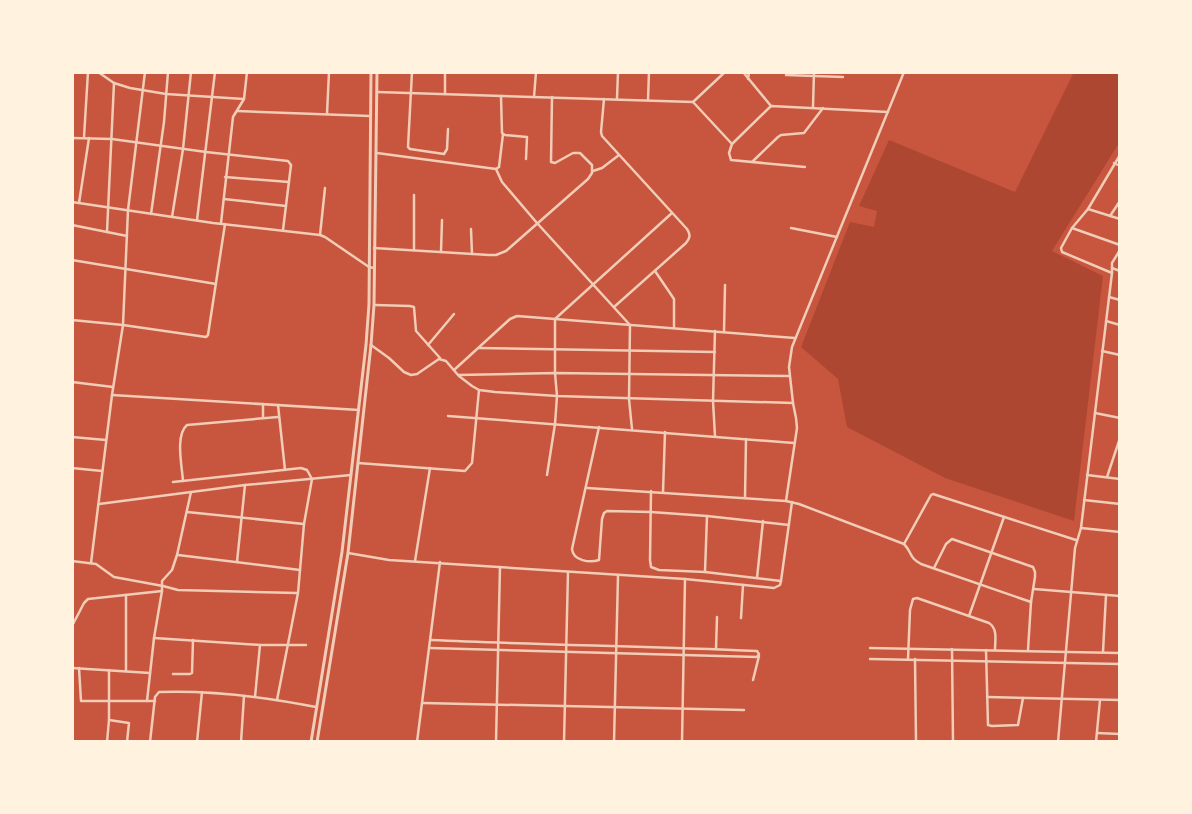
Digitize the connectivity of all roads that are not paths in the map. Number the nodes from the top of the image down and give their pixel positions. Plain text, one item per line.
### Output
1 (88, 72) edge
2 (98, 72) edge
3 (145, 72) edge
4 (168, 72) edge
5 (191, 72) edge
6 (215, 72) edge
7 (247, 72) edge
8 (329, 72) edge
9 (370, 72) edge
10 (377, 72) edge
11 (412, 72) edge
12 (446, 72) edge
13 (536, 72) edge
14 (618, 72) edge
15 (649, 72) edge
16 (674, 72) edge
17 (684, 72) edge
18 (725, 72) edge
19 (743, 72) edge
20 (749, 72) edge
21 (904, 72) edge
22 (814, 74) edge
23 (786, 75) dead end
24 (844, 77) dead end
25 (748, 79) junction
26 (114, 83) junction
27 (142, 90) junction
28 (377, 92) junction
29 (411, 93) junction
30 (166, 94) junction
31 (445, 94) junction
32 (188, 96) junction
33 (501, 96) junction
34 (212, 97) junction
35 (534, 97) junction
36 (552, 97) junction
37 (244, 99) junction
38 (604, 99) junction
39 (617, 99) junction
40 (648, 100) junction
41 (693, 102) junction
42 (771, 106) junction
43 (812, 107) junction
44 (823, 108) junction
45 (237, 110) junction
46 (888, 112) junction
47 (327, 114) junction
48 (370, 116) junction
49 (448, 129) dead end
50 (503, 134) junction
51 (84, 137) junction
52 (72, 138) edge
53 (89, 138) junction
54 (112, 139) junction
55 (137, 142) junction
56 (732, 144) junction
57 (160, 146) junction
58 (183, 149) junction
59 (206, 152) junction
60 (377, 153) junction
61 (228, 155) junction
62 (619, 155) junction
63 (1120, 155) edge
64 (526, 159) dead end
65 (752, 162) junction
66 (1114, 163) junction
67 (1120, 166) edge
68 (805, 167) dead end
69 (496, 169) junction
70 (593, 171) junction
71 (225, 177) junction
72 (289, 182) junction
73 (325, 188) dead end
74 (414, 195) dead end
75 (224, 199) junction
76 (1120, 201) edge
77 (72, 202) edge
78 (79, 203) junction
79 (286, 206) junction
80 (108, 208) junction
81 (1088, 208) junction
82 (128, 210) junction
83 (672, 213) junction
84 (151, 214) junction
85 (172, 216) junction
86 (1110, 216) junction
87 (1120, 219) edge
88 (197, 220) junction
89 (442, 220) dead end
90 (537, 223) junction
91 (223, 224) junction
92 (72, 225) edge
93 (791, 228) dead end
94 (1072, 228) junction
95 (471, 229) dead end
96 (283, 230) junction
97 (107, 232) junction
98 (320, 235) junction
99 (127, 236) junction
100 (837, 237) junction
101 (1120, 245) edge
102 (374, 248) junction
103 (414, 250) junction
104 (1120, 250) edge
105 (441, 252) junction
106 (472, 254) junction
107 (72, 260) edge
108 (369, 267) junction
109 (374, 268) junction
110 (1112, 268) junction
111 (126, 269) junction
112 (1120, 270) edge
113 (655, 271) junction
114 (1112, 273) junction
115 (216, 284) junction
116 (593, 285) junction
117 (725, 285) dead end
118 (1109, 297) junction
119 (1120, 300) edge
120 (374, 305) junction
121 (614, 307) junction
122 (454, 314) dead end
123 (555, 319) junction
124 (72, 320) edge
125 (1106, 321) junction
126 (123, 325) junction
127 (630, 325) junction
128 (1120, 325) edge
129 (674, 328) junction
130 (715, 331) junction
131 (724, 332) junction
132 (795, 338) junction
133 (428, 345) junction
134 (371, 346) junction
135 (478, 348) junction
136 (555, 349) junction
137 (630, 351) junction
138 (1102, 351) junction
139 (715, 352) junction
140 (1120, 355) edge
141 (441, 359) junction
142 (454, 370) junction
143 (555, 373) junction
144 (630, 374) junction
145 (458, 375) junction
146 (714, 376) junction
147 (789, 376) junction
148 (72, 382) edge
149 (114, 387) junction
150 (479, 390) junction
151 (112, 395) junction
152 (557, 396) junction
153 (629, 399) junction
154 (714, 401) junction
155 (793, 403) junction
156 (263, 404) junction
157 (278, 405) junction
158 (358, 410) junction
159 (1095, 413) junction
160 (448, 416) dead end
161 (263, 417) junction
162 (278, 417) junction
163 (476, 417) junction
164 (1120, 418) edge
165 (556, 424) junction
166 (599, 427) junction
167 (632, 429) junction
168 (665, 432) junction
169 (715, 436) junction
170 (72, 437) edge
171 (1120, 438) edge
172 (746, 439) junction
173 (106, 440) junction
174 (794, 443) junction
175 (358, 463) junction
176 (72, 468) edge
177 (430, 468) junction
178 (285, 470) junction
179 (102, 471) junction
180 (351, 475) junction
181 (547, 475) dead end
182 (1087, 475) junction
183 (1107, 477) junction
184 (312, 479) junction
185 (1120, 479) edge
186 (183, 481) junction
187 (173, 482) dead end
188 (245, 485) junction
189 (586, 488) junction
190 (651, 491) junction
191 (191, 492) junction
192 (663, 492) junction
193 (745, 498) junction
194 (1084, 500) junction
195 (786, 501) junction
196 (792, 502) junction
197 (99, 504) junction
198 (1120, 504) edge
199 (186, 512) junction
200 (651, 512) junction
201 (707, 516) junction
202 (1004, 517) junction
203 (241, 519) junction
204 (764, 521) junction
205 (304, 524) junction
206 (789, 525) junction
207 (1081, 528) junction
208 (1120, 532) edge
209 (1076, 540) junction
210 (904, 544) junction
211 (348, 553) junction
212 (992, 553) junction
213 (177, 555) junction
214 (72, 561) edge
215 (415, 561) junction
216 (238, 562) junction
217 (440, 562) junction
218 (91, 563) junction
219 (500, 567) junction
220 (934, 568) junction
221 (300, 570) junction
222 (568, 572) junction
223 (705, 572) junction
224 (618, 575) junction
225 (757, 578) junction
226 (685, 579) junction
227 (781, 581) junction
228 (743, 585) junction
229 (980, 585) junction
230 (163, 586) junction
231 (1034, 589) junction
232 (162, 591) junction
233 (1072, 591) junction
234 (298, 593) junction
235 (126, 594) junction
236 (1106, 595) junction
237 (1120, 596) edge
238 (1031, 602) junction
239 (969, 616) junction
240 (717, 617) dead end
241 (741, 618) dead end
242 (72, 626) edge
243 (154, 638) junction
244 (193, 640) junction
245 (431, 640) junction
246 (498, 643) junction
247 (260, 644) junction
248 (288, 644) junction
249 (306, 645) dead end
250 (616, 645) junction
251 (566, 646) junction
252 (684, 647) junction
253 (430, 648) junction
254 (870, 648) dead end
255 (908, 648) junction
256 (716, 649) junction
257 (952, 649) junction
258 (986, 650) junction
259 (995, 650) junction
260 (1028, 650) junction
261 (498, 651) junction
262 (1066, 652) junction
263 (1103, 652) junction
264 (566, 653) junction
265 (616, 653) junction
266 (1120, 653) edge
267 (684, 655) junction
268 (759, 656) junction
269 (870, 659) dead end
270 (908, 659) junction
271 (915, 659) junction
272 (953, 660) junction
273 (987, 661) junction
274 (1065, 663) junction
275 (1120, 664) edge
276 (72, 668) edge
277 (79, 668) junction
278 (109, 670) junction
279 (126, 671) junction
280 (150, 673) junction
281 (173, 674) dead end
282 (753, 680) dead end
283 (202, 692) junction
284 (244, 696) junction
285 (255, 697) junction
286 (987, 697) junction
287 (1023, 698) junction
288 (1061, 699) junction
289 (277, 700) junction
290 (1100, 700) junction
291 (1120, 700) edge
292 (109, 701) junction
293 (147, 701) junction
294 (155, 701) junction
295 (423, 703) junction
296 (497, 704) junction
297 (565, 706) junction
298 (316, 707) junction
299 (615, 707) junction
300 (682, 709) junction
301 (744, 710) dead end
302 (110, 720) junction
303 (1097, 733) junction
304 (1120, 734) edge
305 (107, 742) edge
306 (127, 742) edge
307 (150, 742) edge
308 (196, 742) edge
309 (241, 742) edge
310 (311, 742) edge
311 (317, 742) edge
312 (417, 742) edge
313 (496, 742) edge
314 (564, 742) edge
315 (614, 742) edge
316 (682, 742) edge
317 (916, 742) edge
318 (953, 742) edge
319 (1058, 742) edge
320 (1096, 742) edge

1 - 51 street
2 - 26 street
3 - 27 street
4 - 30 street
5 - 32 street
6 - 34 street
7 - 37 street
8 - 47 street
9 - 48 street
10 - 28 street
11 - 29 street
12 - 31 street
13 - 35 street
14 - 39 street
15 - 40 street
16 - 17 street
18 - 41 street
19 - 25 street
20 - 25 street
21 - 46 street
22 - 23 street
22 - 24 street
22 - 43 street
25 - 42 street
26 - 27 street
26 - 54 street
27 - 30 street
27 - 55 street
28 - 29 street
28 - 60 street
29 - 31 street
29 - 49 street
30 - 32 street
30 - 57 street
31 - 33 street
32 - 34 street
32 - 58 street
33 - 35 street
33 - 50 street
34 - 37 street
34 - 59 street
35 - 36 street
36 - 38 street
36 - 70 street
37 - 45 street
38 - 39 street
38 - 62 street
39 - 40 street
40 - 41 street
41 - 56 street
42 - 43 street
42 - 56 street
43 - 44 street
44 - 46 street
44 - 65 street
45 - 47 street
45 - 61 street
46 - 100 street
47 - 48 street
48 - 108 street
50 - 64 street
50 - 69 street
51 - 52 street
51 - 53 street
53 - 54 street
53 - 78 street
54 - 55 street
54 - 80 street
55 - 57 street
55 - 82 street
56 - 65 street
57 - 58 street
57 - 84 street
58 - 59 street
58 - 85 street
59 - 61 street
59 - 88 street
60 - 69 street
60 - 102 street
61 - 71 street
61 - 72 street
62 - 70 street
62 - 83 street
63 - 66 street
65 - 68 street
66 - 67 street
66 - 81 street
69 - 90 street
70 - 90 street
71 - 72 street
71 - 75 street
72 - 79 street
73 - 98 street
74 - 103 street
75 - 79 street
75 - 91 street
76 - 86 street
77 - 78 street
78 - 80 street
79 - 96 street
80 - 82 street
80 - 97 street
81 - 86 street
81 - 94 street
82 - 84 street
82 - 99 street
83 - 113 street
83 - 116 street
84 - 85 street
85 - 88 street
86 - 87 street
88 - 91 street
89 - 105 street
90 - 106 street
90 - 116 street
91 - 96 street
91 - 115 street
92 - 97 street
93 - 100 street
94 - 101 street
94 - 114 street
95 - 106 street
96 - 98 street
97 - 99 street
98 - 108 street
99 - 111 street
100 - 132 street
102 - 103 street
102 - 109 street
103 - 105 street
104 - 110 street
105 - 106 street
107 - 111 street
108 - 109 street
108 - 158 street
109 - 120 street
110 - 112 street
110 - 114 street
111 - 115 street
111 - 126 street
113 - 121 street
113 - 129 street
114 - 118 street
115 - 126 street
116 - 121 street
116 - 123 street
117 - 131 street
118 - 119 street
118 - 125 street
120 - 133 street
120 - 134 street
121 - 127 street
122 - 133 street
123 - 127 street
123 - 135 street
123 - 136 street
124 - 126 street
125 - 128 street
125 - 138 street
126 - 149 street
127 - 129 street
127 - 137 street
129 - 130 street
130 - 131 street
130 - 139 street
131 - 132 street
132 - 147 street
133 - 141 street
134 - 141 street
134 - 175 street
135 - 136 street
135 - 142 street
136 - 137 street
136 - 143 street
137 - 139 street
137 - 144 street
138 - 140 street
138 - 159 street
139 - 146 street
141 - 142 street
142 - 145 street
143 - 144 street
143 - 145 street
143 - 152 street
144 - 146 street
144 - 153 street
145 - 150 street
146 - 147 street
146 - 154 street
147 - 155 street
148 - 149 street
149 - 151 street
150 - 152 street
150 - 163 street
151 - 156 street
151 - 173 street
152 - 153 street
152 - 165 street
153 - 154 street
153 - 167 street
154 - 155 street
154 - 169 street
155 - 174 street
156 - 157 street
156 - 161 street
157 - 158 street
157 - 162 street
158 - 180 street
159 - 164 street
159 - 182 street
160 - 163 street
161 - 162 street
161 - 186 street
162 - 178 street
163 - 165 street
163 - 177 street
165 - 166 street
165 - 181 street
166 - 167 street
166 - 189 street
167 - 168 street
168 - 169 street
168 - 192 street
169 - 172 street
170 - 173 street
171 - 183 street
172 - 174 street
172 - 193 street
173 - 179 street
174 - 195 street
175 - 177 street
175 - 211 street
176 - 179 street
177 - 215 street
178 - 184 street
178 - 186 street
179 - 197 street
180 - 184 street
180 - 298 street
182 - 183 street
182 - 194 street
183 - 185 street
184 - 188 street
184 - 205 street
186 - 187 street
188 - 191 street
188 - 203 street
189 - 190 street
189 - 200 street
190 - 192 street
190 - 200 street
191 - 197 street
191 - 199 street
192 - 193 street
193 - 195 street
194 - 198 street
194 - 207 street
195 - 196 street
196 - 206 street
196 - 210 street
197 - 218 street
199 - 203 street
199 - 213 street
200 - 201 street
200 - 223 street
201 - 204 street
201 - 223 street
202 - 209 street
202 - 210 street
202 - 212 street
203 - 205 street
203 - 216 street
204 - 206 street
204 - 225 street
205 - 221 street
206 - 227 street
207 - 208 street
207 - 209 street
209 - 233 street
210 - 220 street
211 - 215 street
211 - 311 street
212 - 220 street
212 - 229 street
212 - 231 street
213 - 216 street
213 - 230 street
214 - 218 street
215 - 217 street
216 - 221 street
217 - 219 street
217 - 245 street
218 - 230 street
219 - 222 street
219 - 246 street
220 - 229 street
221 - 234 street
222 - 224 street
222 - 251 street
223 - 225 street
224 - 226 street
224 - 250 street
225 - 227 street
226 - 228 street
226 - 252 street
227 - 228 street
228 - 241 street
229 - 238 street
229 - 239 street
230 - 232 street
230 - 234 street
231 - 233 street
231 - 238 street
232 - 235 street
232 - 243 street
233 - 236 street
233 - 262 street
234 - 248 street
235 - 242 street
235 - 279 street
236 - 237 street
236 - 263 street
238 - 260 street
239 - 255 street
239 - 259 street
240 - 256 street
243 - 244 street
243 - 280 street
244 - 247 street
244 - 281 street
245 - 246 street
245 - 253 street
246 - 251 street
246 - 261 street
247 - 248 street
247 - 285 street
248 - 249 street
248 - 289 street
250 - 251 street
250 - 252 street
250 - 265 street
251 - 264 street
252 - 256 street
252 - 267 street
253 - 261 street
253 - 295 street
254 - 255 street
255 - 257 street
255 - 270 street
256 - 268 street
257 - 258 street
257 - 272 street
258 - 259 street
258 - 273 street
259 - 260 street
260 - 262 street
261 - 264 street
261 - 296 street
262 - 263 street
262 - 274 street
263 - 266 street
264 - 265 street
264 - 297 street
265 - 267 street
265 - 299 street
267 - 268 street
267 - 300 street
268 - 282 street
269 - 270 street
270 - 271 street
271 - 272 street
271 - 317 street
272 - 273 street
272 - 318 street
273 - 274 street
273 - 286 street
274 - 275 street
274 - 288 street
276 - 277 street
277 - 278 street
277 - 292 street
278 - 279 street
278 - 292 street
279 - 280 street
280 - 293 street
283 - 284 street
283 - 294 street
283 - 308 street
284 - 285 street
284 - 309 street
285 - 289 street
286 - 287 street
286 - 287 street
287 - 288 street
288 - 290 street
288 - 319 street
289 - 298 street
290 - 291 street
290 - 303 street
292 - 293 street
292 - 302 street
293 - 294 street
294 - 307 street
295 - 296 street
295 - 312 street
296 - 297 street
296 - 313 street
297 - 299 street
297 - 314 street
298 - 310 street
299 - 300 street
299 - 315 street
300 - 301 street
300 - 316 street
302 - 305 street
302 - 306 street
303 - 304 street
303 - 320 street

